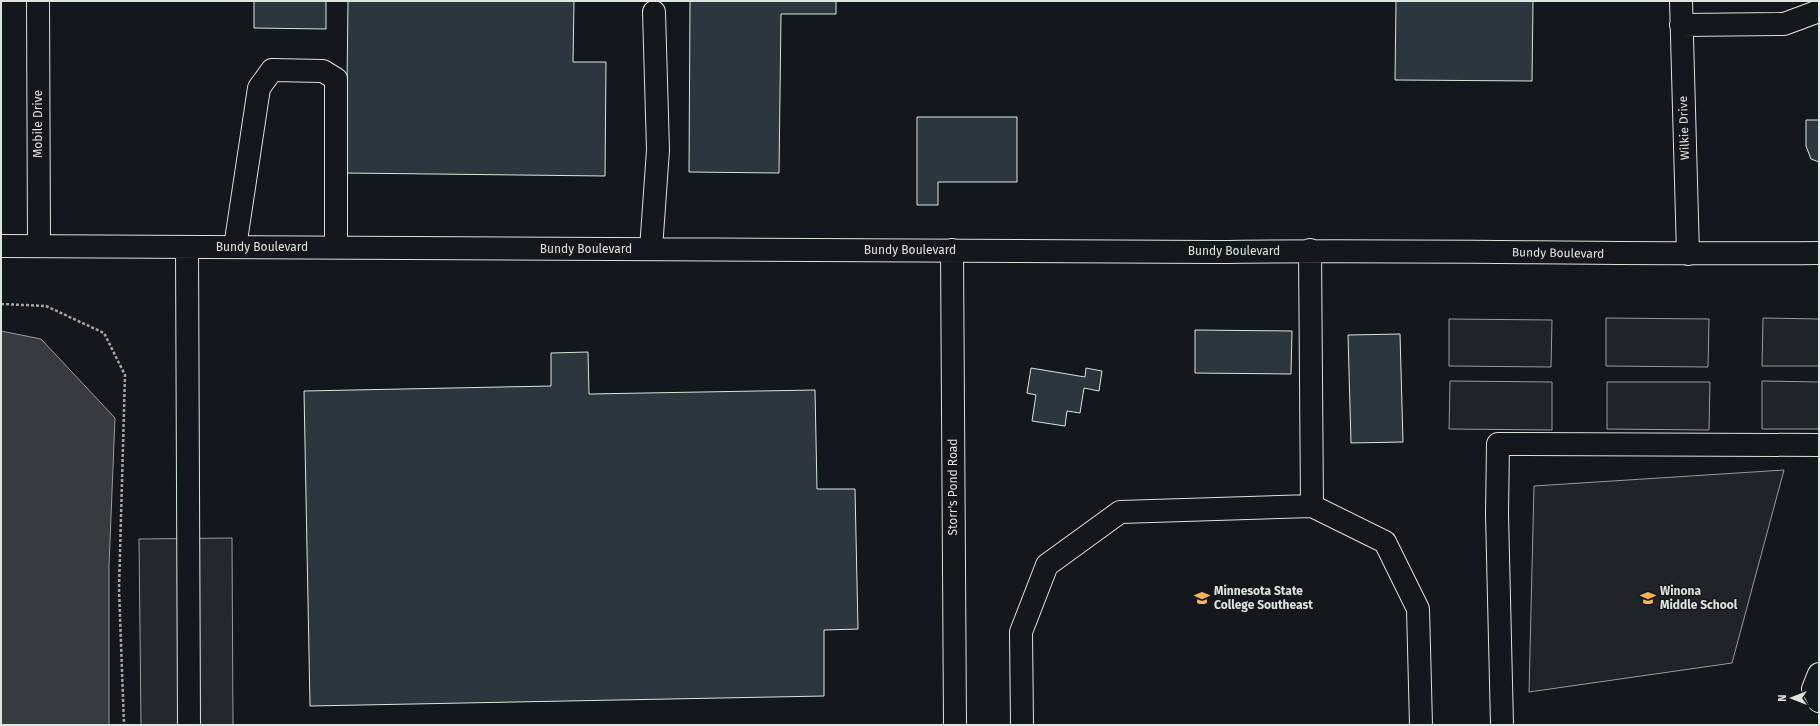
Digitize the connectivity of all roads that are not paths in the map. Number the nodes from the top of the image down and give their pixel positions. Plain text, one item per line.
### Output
1 (38, 1) edge
2 (1681, 1) edge
3 (1819, 11) edge
4 (654, 12) dead end
5 (1682, 25) junction
6 (1, 246) edge
7 (38, 246) junction
8 (187, 247) junction
9 (235, 247) junction
10 (336, 247) junction
11 (650, 249) junction
12 (952, 250) junction
13 (1310, 250) junction
14 (1819, 253) edge
15 (1688, 254) junction
16 (1819, 445) edge
17 (1312, 506) junction
18 (1819, 674) edge
19 (1819, 700) edge
20 (189, 725) edge
21 (955, 725) edge
22 (1022, 725) edge
23 (1421, 725) edge
24 (1502, 725) edge

1 - 7 street, Mobile Drive
2 - 5 street, Wilkie Drive
3 - 5 street
4 - 11 street
5 - 15 street, Wilkie Drive
6 - 7 street, Bundy Boulevard
7 - 8 street, Bundy Boulevard
8 - 9 street, Bundy Boulevard
8 - 20 street
9 - 10 street, Bundy Boulevard
9 - 10 street
10 - 11 street, Bundy Boulevard
11 - 12 street, Bundy Boulevard
12 - 13 street, Bundy Boulevard
12 - 21 street, Storr's Pond Road
13 - 15 street, Bundy Boulevard
13 - 17 street
14 - 15 street, Bundy Boulevard
16 - 24 street
17 - 22 street
17 - 23 street
18 - 19 street

